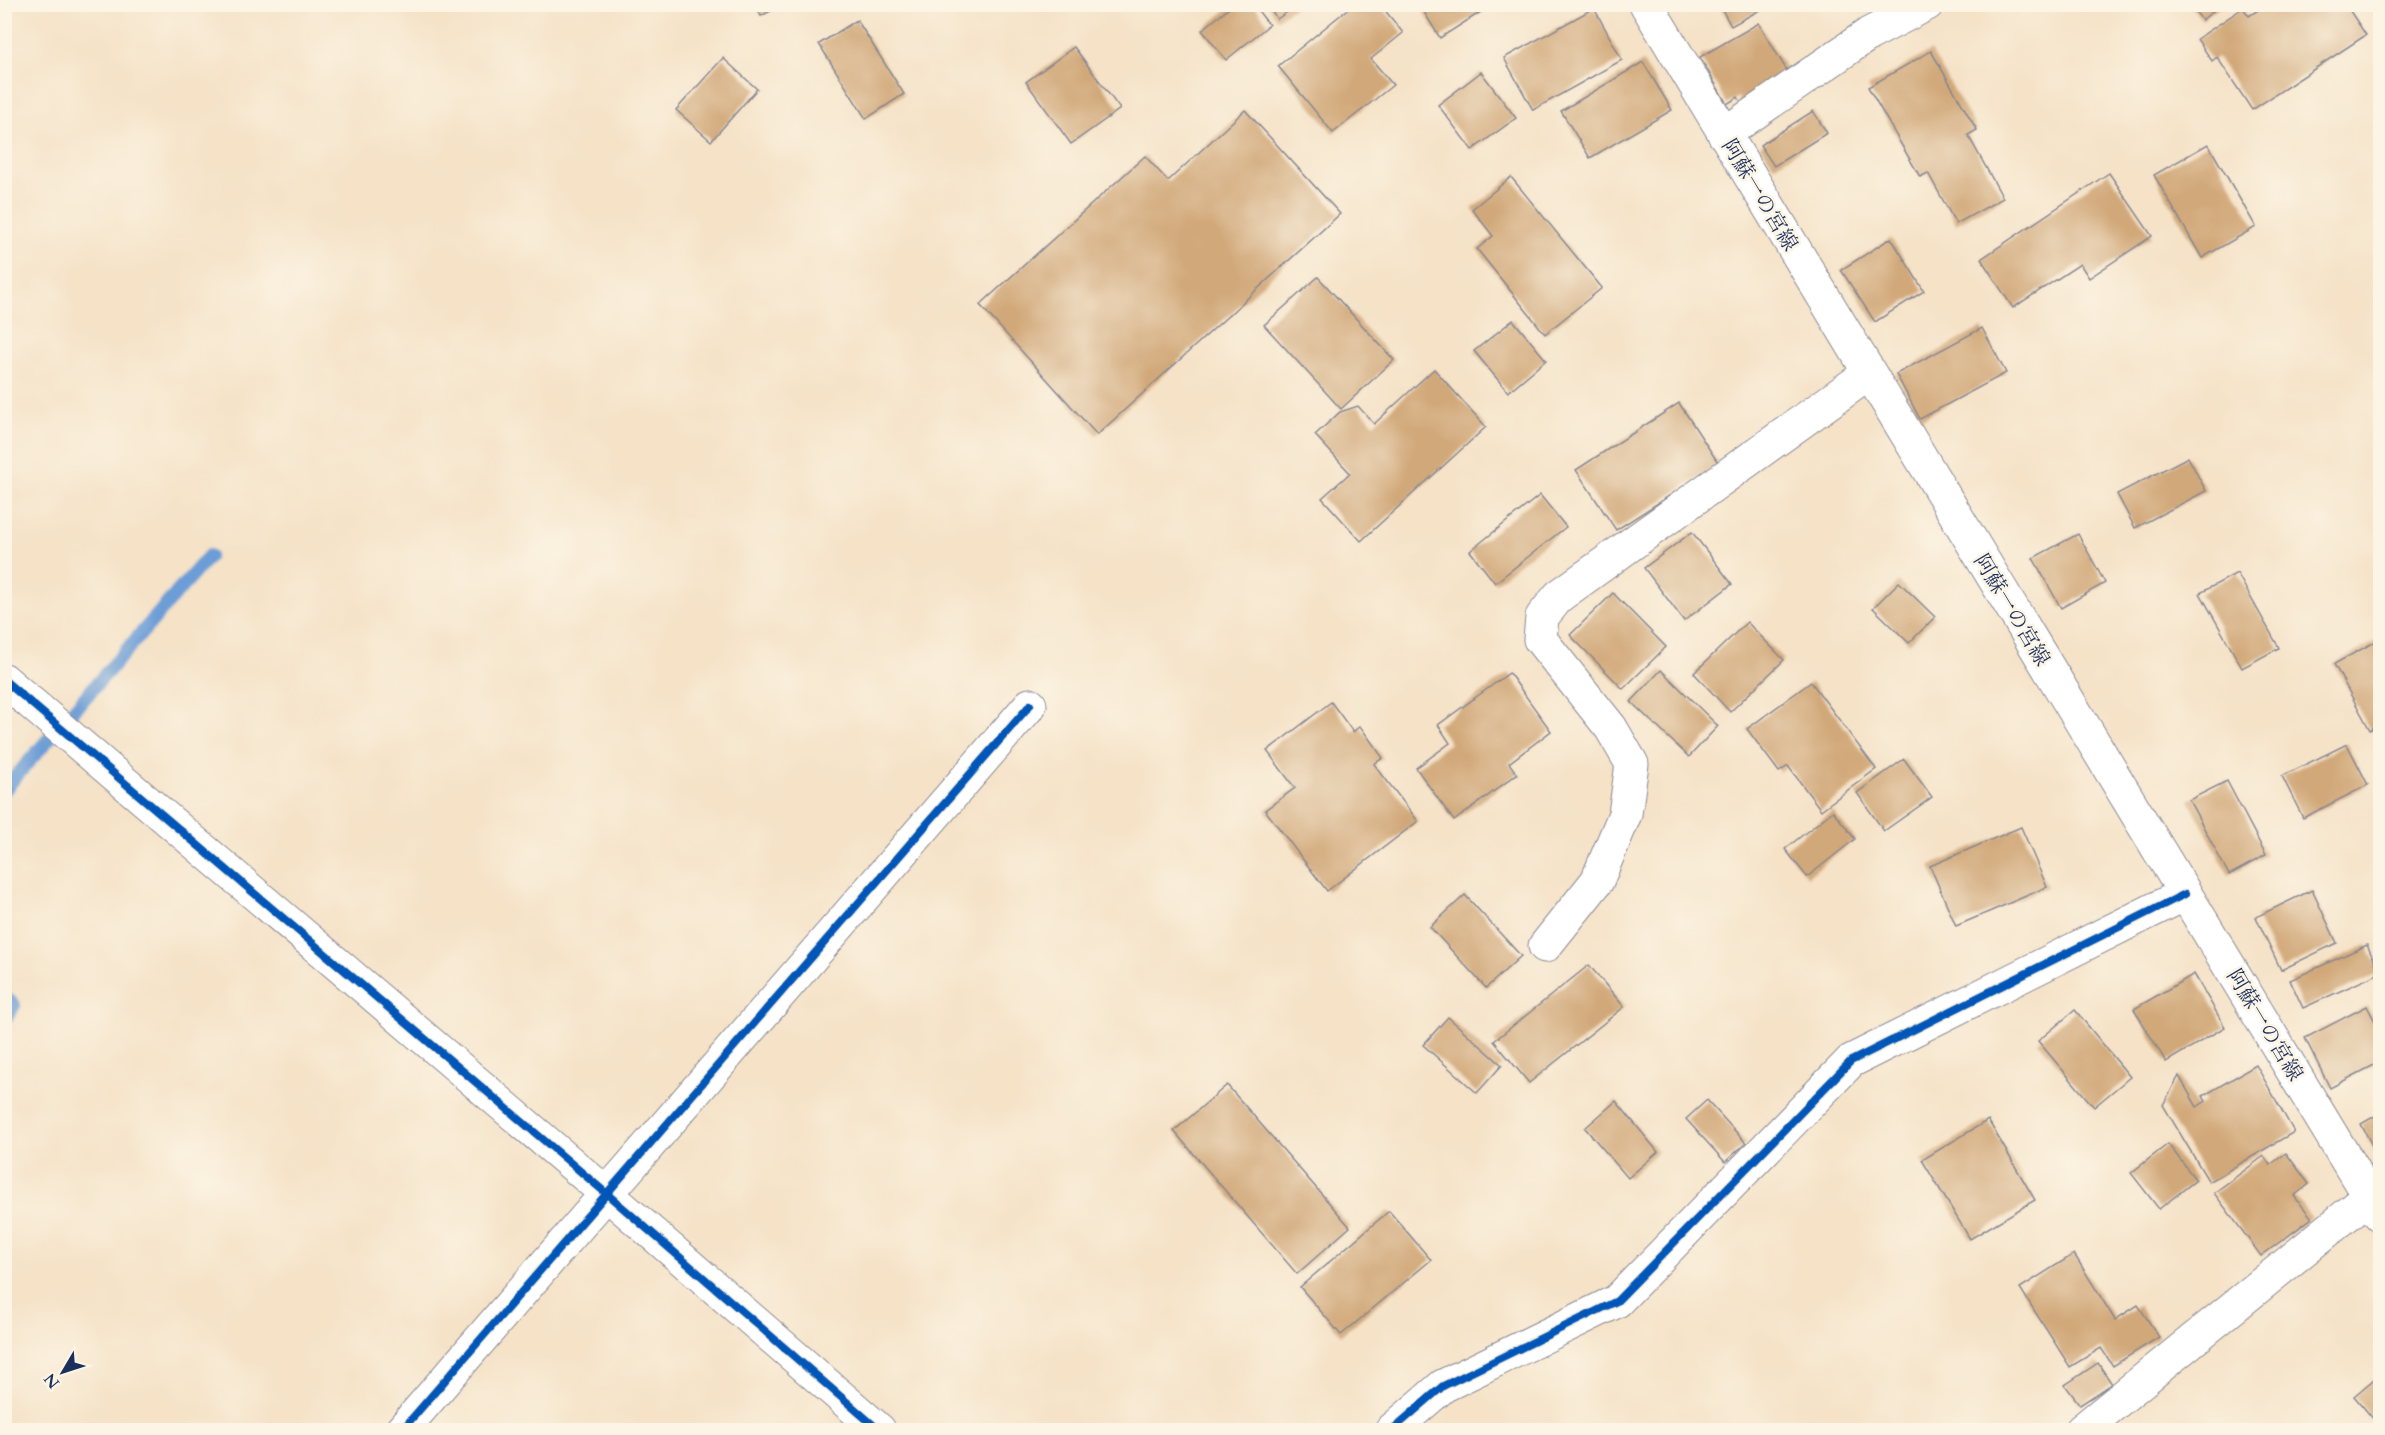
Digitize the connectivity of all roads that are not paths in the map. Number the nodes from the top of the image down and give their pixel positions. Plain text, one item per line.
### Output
1 (1646, 4) edge
2 (1927, 4) edge
3 (1724, 134) junction
4 (1868, 374) junction
5 (4, 680) edge
6 (1030, 705) dead end
7 (2185, 894) junction
8 (1545, 946) dead end
9 (607, 1194) junction
10 (2375, 1206) edge
11 (402, 1431) edge
12 (879, 1431) edge
13 (1392, 1431) edge
14 (2082, 1431) edge

1 - 3 street, 阿蘇一の宮線
2 - 3 street
3 - 4 street, 阿蘇一の宮線
4 - 7 street, 阿蘇一の宮線
4 - 8 street
5 - 9 street
6 - 9 street
7 - 10 street, 阿蘇一の宮線
7 - 13 street
9 - 11 street
9 - 12 street
10 - 14 street

